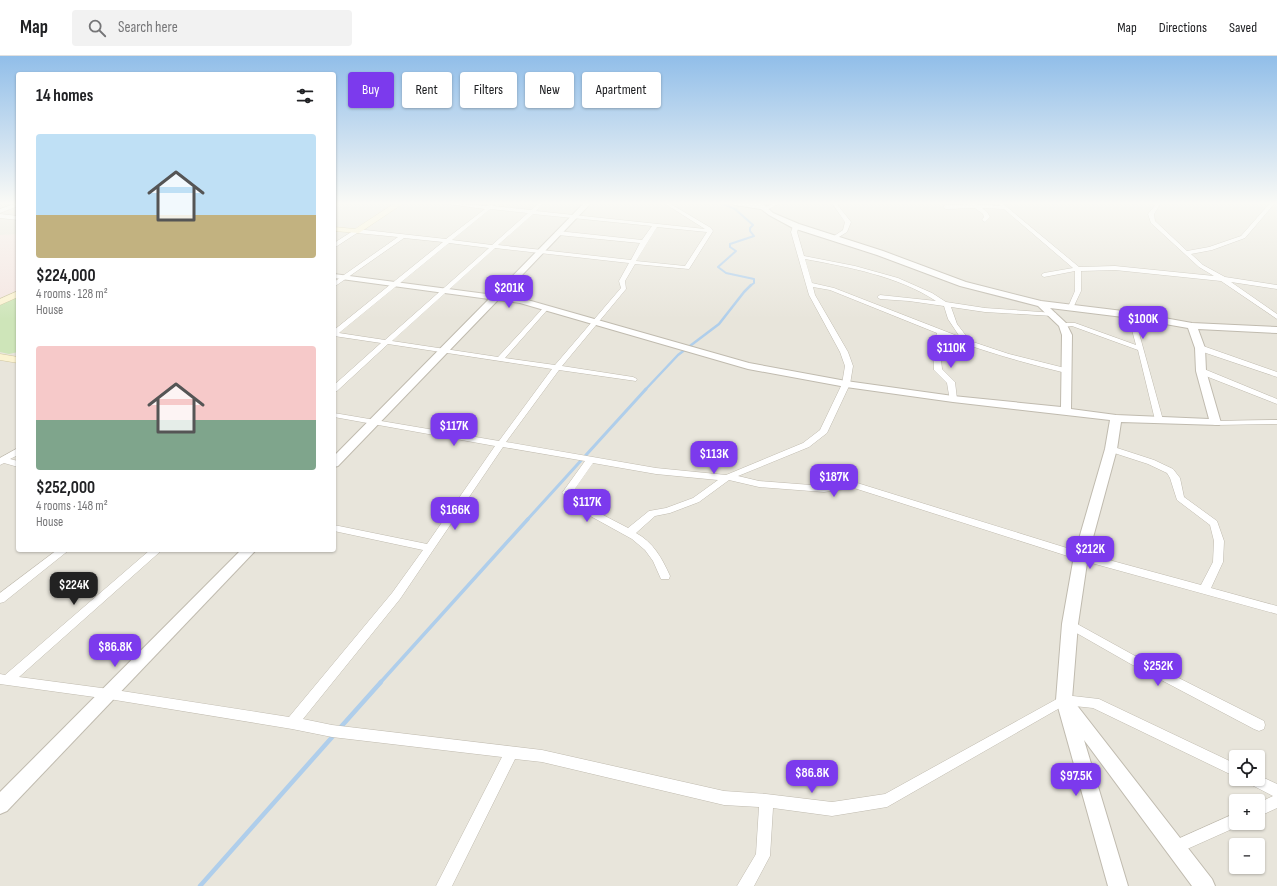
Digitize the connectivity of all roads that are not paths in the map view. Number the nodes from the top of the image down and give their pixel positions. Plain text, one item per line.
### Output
1 (395, 242) edge
2 (446, 242) joint
3 (498, 242) edge
4 (550, 242) edge
5 (644, 242) edge
6 (704, 242) edge
7 (797, 242) edge
8 (844, 242) edge
9 (1046, 242) edge
10 (1175, 242) edge
11 (1232, 242) edge
12 (492, 247) junction
13 (1186, 252) junction
14 (539, 253) junction
15 (801, 256) junction
16 (632, 263) junction
17 (1078, 269) junction
18 (1044, 275) dead end
19 (336, 276) edge
20 (345, 277) junction
21 (1223, 279) junction
22 (336, 284) edge
23 (394, 284) junction
24 (809, 284) junction
25 (1277, 287) edge
26 (444, 290) junction
27 (16, 295) edge
28 (496, 297) junction
29 (880, 297) dead end
30 (0, 302) edge
31 (946, 304) junction
32 (1041, 304) junction
33 (1071, 307) junction
34 (546, 308) junction
35 (1053, 314) junction
36 (1131, 315) junction
37 (1277, 317) edge
38 (595, 322) junction
39 (1063, 325) junction
40 (1192, 326) junction
41 (1277, 330) edge
42 (336, 332) edge
43 (942, 332) junction
44 (336, 334) edge
45 (387, 342) junction
46 (969, 343) junction
47 (1200, 348) junction
48 (1141, 349) junction
49 (444, 350) junction
50 (0, 356) edge
51 (500, 359) junction
52 (16, 360) edge
53 (558, 367) junction
54 (1201, 371) junction
55 (1066, 372) junction
56 (1277, 375) edge
57 (633, 379) dead end
58 (846, 384) junction
59 (336, 387) edge
60 (953, 399) junction
61 (1277, 402) edge
62 (1066, 411) junction
63 (336, 415) edge
64 (1116, 418) junction
65 (1159, 420) junction
66 (374, 422) junction
67 (1215, 422) junction
68 (1277, 422) edge
69 (500, 445) junction
70 (1110, 448) junction
71 (16, 452) edge
72 (585, 459) junction
73 (1, 461) edge
74 (336, 461) edge
75 (16, 464) edge
76 (728, 477) junction
77 (336, 528) edge
78 (629, 533) junction
79 (430, 548) junction
80 (61, 552) edge
81 (155, 552) edge
82 (247, 552) edge
83 (1081, 556) junction
84 (665, 576) dead end
85 (1204, 590) junction
86 (0, 599) edge
87 (1277, 610) edge
88 (1070, 624) junction
89 (3, 679) edge
90 (109, 694) junction
91 (1064, 700) junction
92 (292, 723) junction
93 (1259, 726) dead end
94 (512, 752) junction
95 (1229, 768) edge
96 (1265, 785) edge
97 (1277, 791) edge
98 (766, 801) junction
99 (1277, 801) edge
100 (0, 805) edge
101 (1265, 807) edge
102 (1229, 823) edge
103 (1176, 848) junction
104 (444, 886) edge
105 (745, 886) edge
106 (1118, 886) edge
107 (1205, 886) edge

1 - 20 street
2 - 12 street
2 - 23 street
3 - 12 street
4 - 14 street
5 - 16 street
6 - 16 street
7 - 15 street
8 - 32 street
9 - 17 street
10 - 13 street
11 - 13 street
12 - 14 street
12 - 26 street
13 - 21 street
14 - 16 street
14 - 28 street
15 - 24 street
15 - 31 street
16 - 38 street
17 - 18 street
17 - 21 street
17 - 33 street
19 - 20 street
20 - 22 street
20 - 23 street
21 - 25 street
21 - 37 street
23 - 26 street
23 - 42 street
24 - 43 street
24 - 58 street
26 - 28 street
26 - 45 street
27 - 30 main road
28 - 34 street
28 - 49 street
29 - 31 street
31 - 35 street
31 - 46 street
32 - 33 street
32 - 35 street
33 - 36 street
34 - 38 street
34 - 51 street
35 - 39 street
36 - 40 street
36 - 48 street
38 - 53 street
38 - 58 street
39 - 48 street
39 - 55 street
40 - 41 street
40 - 47 street
43 - 46 street
43 - 60 street
44 - 45 street
45 - 49 street
45 - 59 street
46 - 55 street
47 - 54 street
47 - 56 street
48 - 65 street
49 - 51 street
49 - 66 street
50 - 52 main road
51 - 53 street
53 - 57 street
53 - 69 street
54 - 61 street
54 - 67 street
55 - 62 street
58 - 60 street
58 - 76 street
60 - 62 street
62 - 64 street
63 - 66 street
64 - 65 street
64 - 70 street
65 - 67 street
66 - 69 street
66 - 74 street
67 - 68 street
69 - 72 street
69 - 79 street
70 - 83 street
70 - 85 street
71 - 73 street
72 - 76 street
72 - 78 street
73 - 75 street
76 - 78 street
76 - 83 street
77 - 79 street
78 - 84 street
79 - 92 street
80 - 86 street
81 - 89 street
82 - 90 street
83 - 85 street
83 - 88 street
85 - 87 street
88 - 91 street
88 - 93 street
89 - 90 street
90 - 92 street
90 - 100 street
91 - 95 street
91 - 98 street
91 - 103 street
91 - 106 street
92 - 94 street
94 - 98 street
94 - 104 street
96 - 97 street
98 - 105 street
99 - 101 street
102 - 103 street
103 - 107 street

